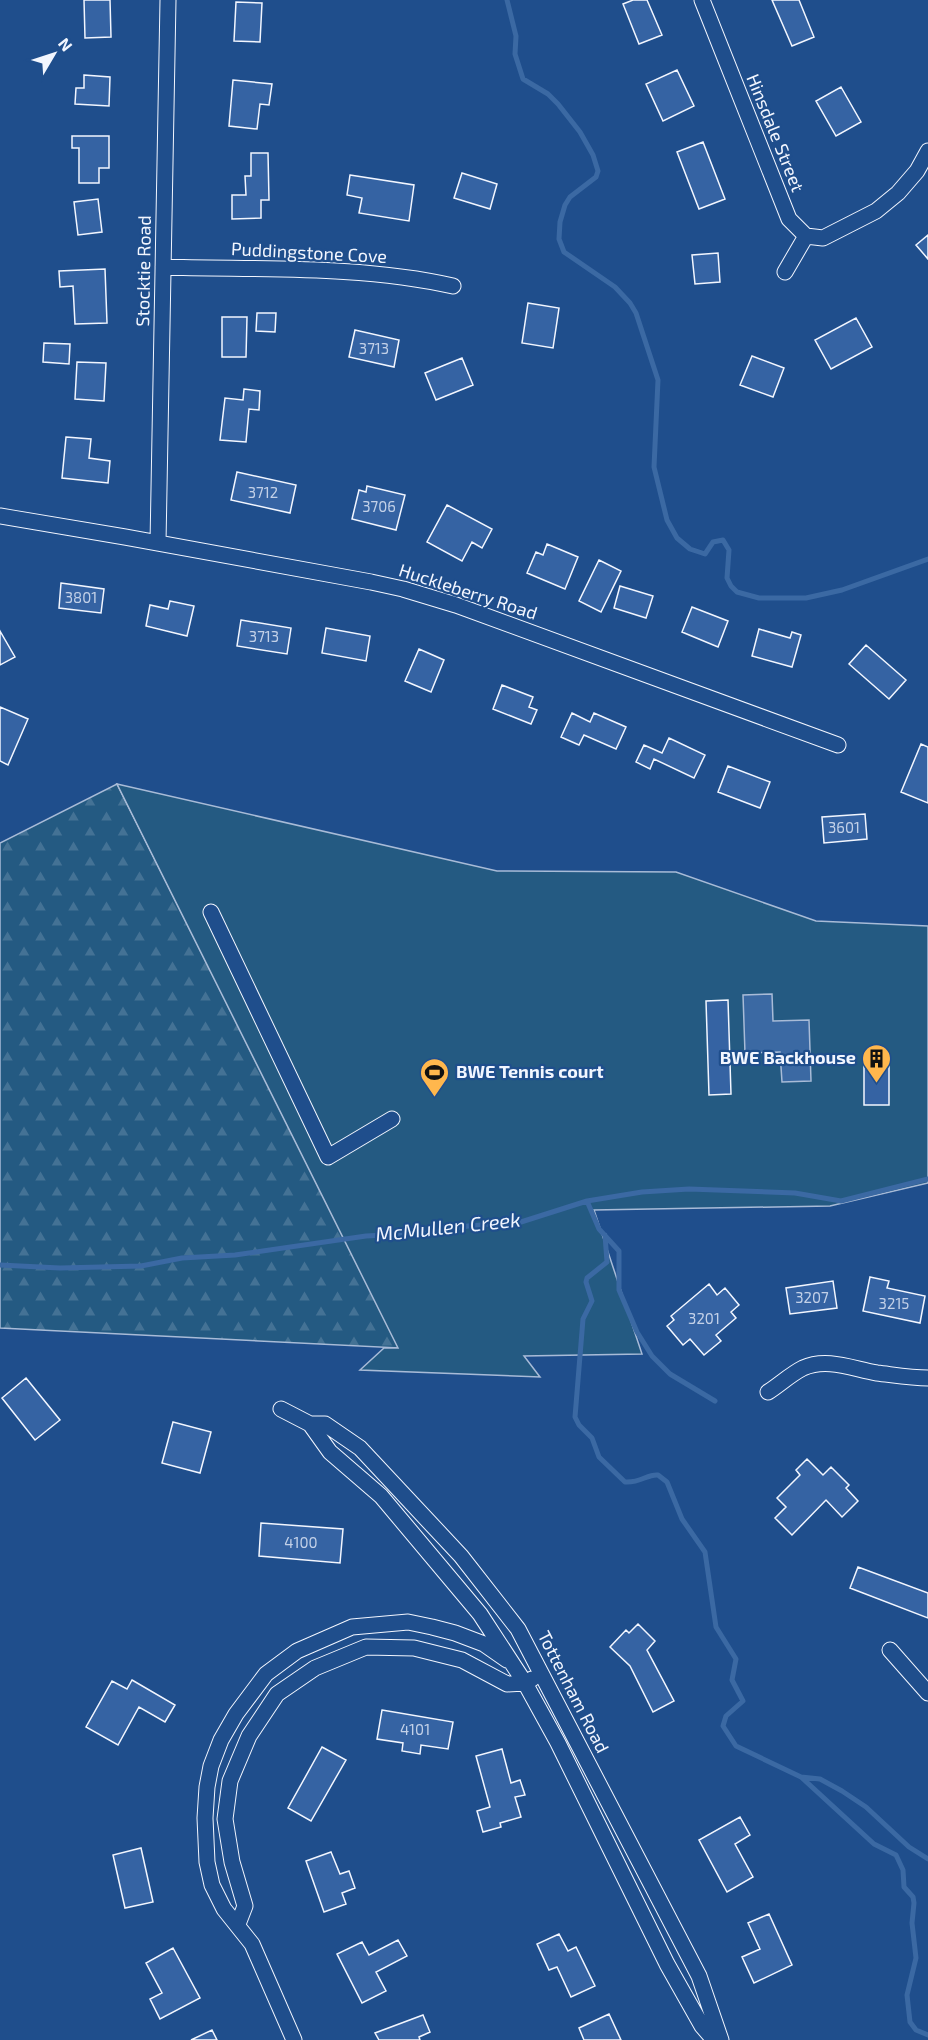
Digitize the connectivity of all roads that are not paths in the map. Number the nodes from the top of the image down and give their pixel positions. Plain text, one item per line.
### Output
1 (168, 0) edge
2 (702, 0) edge
3 (928, 151) edge
4 (806, 236) junction
5 (163, 267) junction
6 (785, 272) dead end
7 (453, 286) dead end
8 (0, 516) edge
9 (158, 543) junction
10 (838, 745) dead end
11 (211, 912) dead end
12 (392, 1119) dead end
13 (928, 1378) edge
14 (768, 1392) dead end
15 (281, 1409) dead end
16 (310, 1424) junction
17 (890, 1650) dead end
18 (515, 1666) junction
19 (539, 1668) junction
20 (525, 1683) junction
21 (928, 1693) edge
22 (238, 1924) junction
23 (294, 2040) edge
24 (714, 2040) edge
25 (720, 2040) edge

1 - 5 street, Stocktie Road
2 - 4 street, Hinsdale Street
3 - 4 street
4 - 6 street
5 - 7 street, Puddingstone Cove
5 - 9 street, Stocktie Road
8 - 9 street, Huckleberry Road
9 - 10 street, Huckleberry Road
11 - 12 street
13 - 14 street
15 - 16 street, Tottenham Road
16 - 18 street, Tottenham Road
16 - 19 street, Tottenham Road
17 - 21 street
18 - 19 street
18 - 20 street, Tottenham Road
18 - 22 street
19 - 20 street
19 - 25 street, Tottenham Road
20 - 22 street
20 - 24 street, Tottenham Road
22 - 23 street

